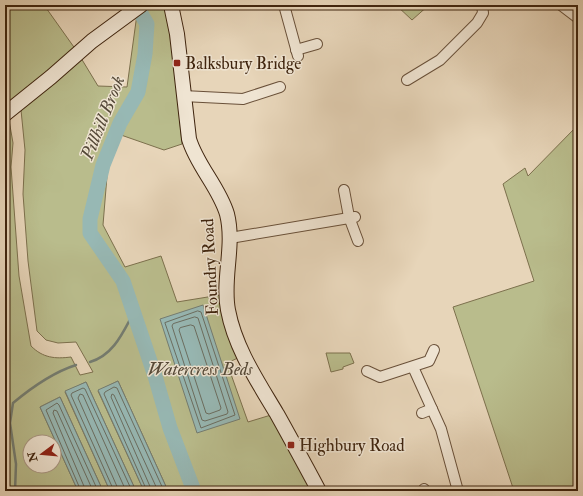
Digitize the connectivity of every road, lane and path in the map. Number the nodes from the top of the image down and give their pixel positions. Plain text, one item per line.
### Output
1 (170, 5) edge
2 (284, 5) edge
3 (482, 5) edge
4 (561, 5) edge
5 (135, 9) edge
6 (578, 18) edge
7 (317, 44) dead end
8 (407, 80) dead end
9 (280, 87) dead end
10 (183, 96) junction
11 (5, 114) edge
12 (344, 190) dead end
13 (352, 217) junction
14 (230, 238) junction
15 (358, 241) dead end
16 (434, 350) dead end
17 (413, 366) junction
18 (367, 371) dead end
19 (432, 409) junction
20 (422, 413) dead end
21 (454, 490) edge
22 (319, 491) edge

1 - 10 street, Foundry Road
2 - 7 street
3 - 8 street
4 - 6 street
5 - 11 street
9 - 10 street
10 - 14 street, Foundry Road
12 - 13 street
13 - 14 street
13 - 15 street
14 - 22 street, Foundry Road
16 - 17 street
17 - 18 street
17 - 19 street
19 - 20 street
19 - 21 street

